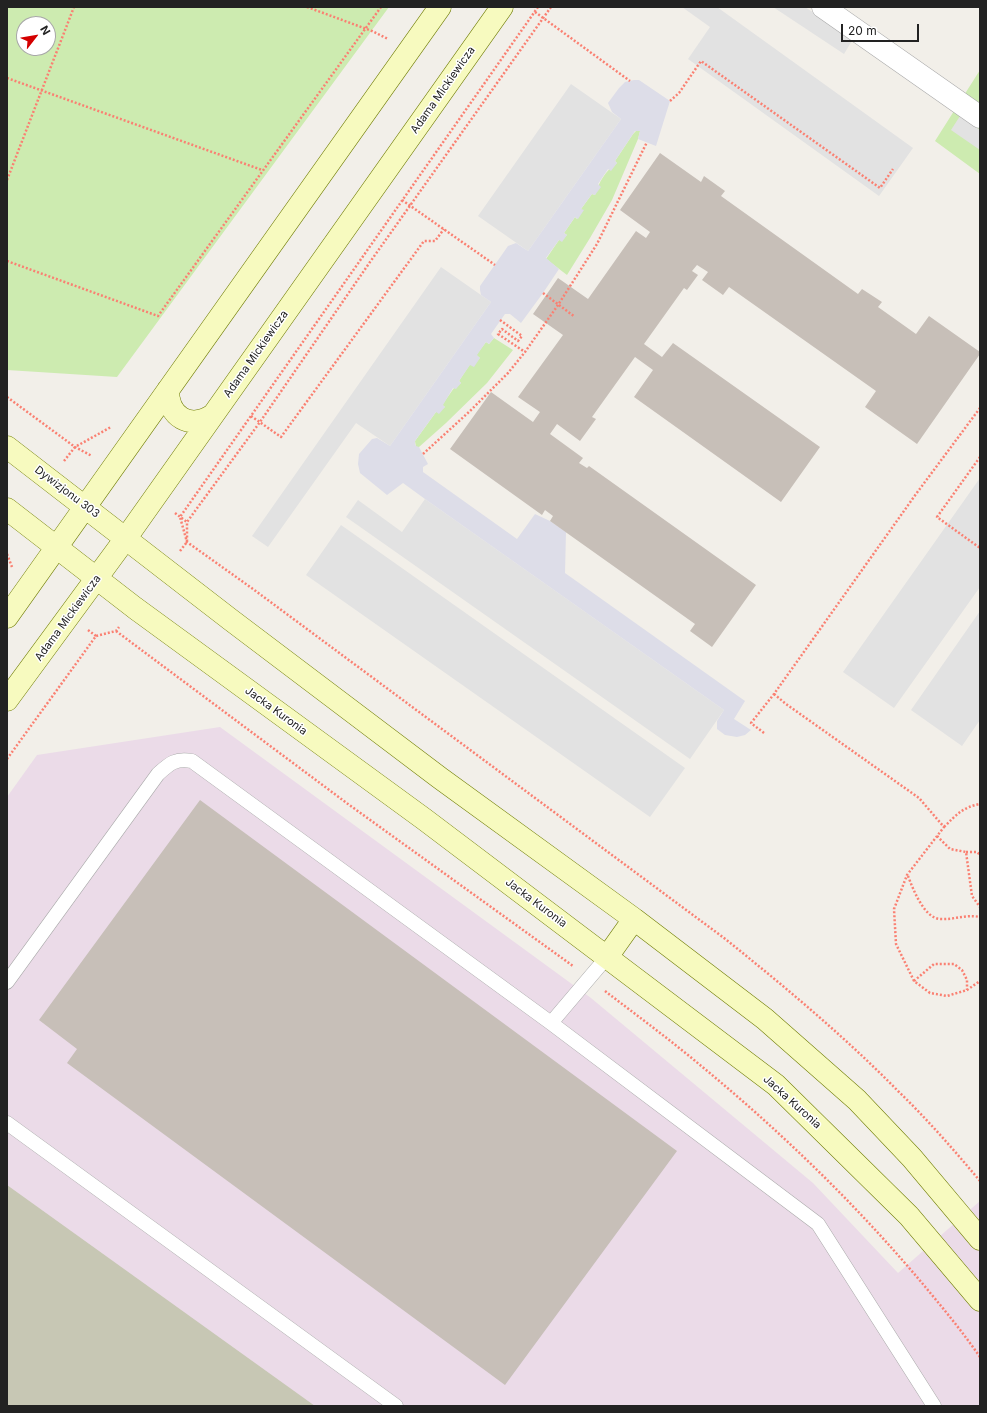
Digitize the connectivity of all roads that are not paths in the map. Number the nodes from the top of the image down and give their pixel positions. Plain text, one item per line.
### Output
1 (440, 7) edge
2 (502, 7) edge
3 (823, 7) edge
4 (980, 117) edge
5 (168, 390) junction
6 (213, 415) junction
7 (7, 447) edge
8 (85, 506) junction
9 (7, 509) edge
10 (126, 538) junction
11 (57, 548) junction
12 (96, 579) junction
13 (7, 617) edge
14 (7, 700) edge
15 (634, 919) junction
16 (607, 957) junction
17 (7, 982) edge
18 (551, 1023) junction
19 (7, 1123) edge
20 (980, 1239) edge
21 (980, 1300) edge
22 (396, 1406) edge
23 (934, 1406) edge

1 - 5 main road
2 - 6 main road, Adama Mickiewicza
3 - 4 street
5 - 6 main road
5 - 8 main road
6 - 10 main road, Adama Mickiewicza
7 - 8 main road, Dywizjonu 303
8 - 10 main road, Dywizjonu 303
8 - 11 main road
9 - 11 main road
10 - 12 main road, Adama Mickiewicza
10 - 15 main road
11 - 12 main road, Jacka Kuronia
11 - 13 main road
12 - 14 main road, Adama Mickiewicza
12 - 16 main road, Jacka Kuronia
15 - 16 main road
15 - 20 main road
16 - 18 lane
16 - 21 main road, Jacka Kuronia
17 - 18 lane
18 - 23 lane
19 - 22 lane

